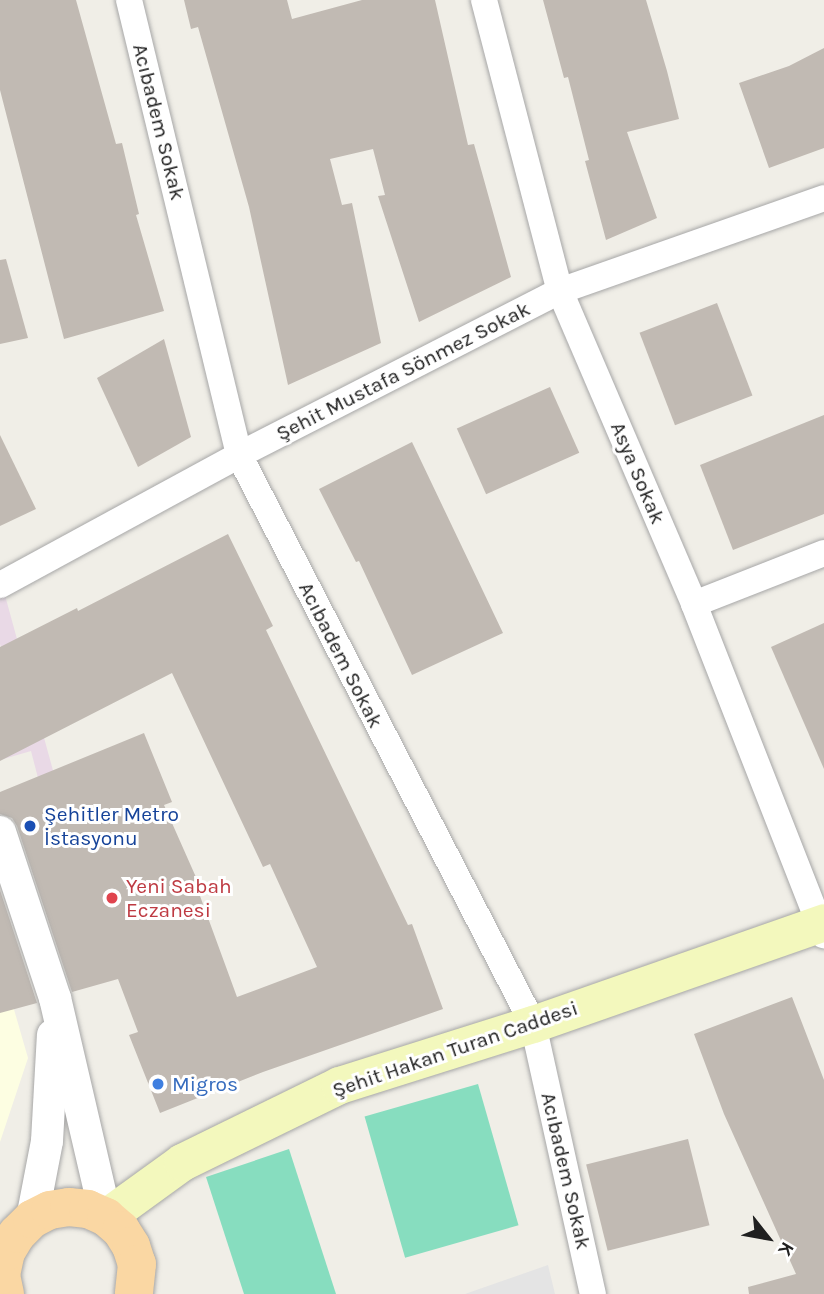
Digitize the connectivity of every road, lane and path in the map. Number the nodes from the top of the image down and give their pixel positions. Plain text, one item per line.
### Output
1 (129, 0) edge
2 (484, 0) edge
3 (824, 198) edge
4 (560, 291) junction
5 (239, 455) junction
6 (824, 553) edge
7 (0, 586) edge
8 (694, 604) junction
9 (0, 832) edge
10 (823, 927) edge
11 (55, 999) junction
12 (533, 1024) junction
13 (16, 1217) edge
14 (106, 1217) junction
15 (0, 1291) edge
16 (139, 1291) edge
17 (5, 1294) edge
18 (593, 1294) edge

1 - 5 street, Acıbadem Sokak
2 - 4 street, Asya Sokak
3 - 4 street, Şehit Mustafa Sönmez Sokak
4 - 5 street, Şehit Mustafa Sönmez Sokak
4 - 8 street, Asya Sokak
5 - 7 street, Şehit Mustafa Sönmez Sokak
5 - 12 street, Acıbadem Sokak
6 - 8 street
8 - 10 street, Asya Sokak
9 - 11 street
10 - 12 main road, Şehit Hakan Turan Caddesi
11 - 13 street
11 - 14 street
12 - 14 main road, Şehit Hakan Turan Caddesi
12 - 18 street, Acıbadem Sokak
13 - 14 main road
13 - 17 main road
14 - 16 main road
15 - 17 main road

